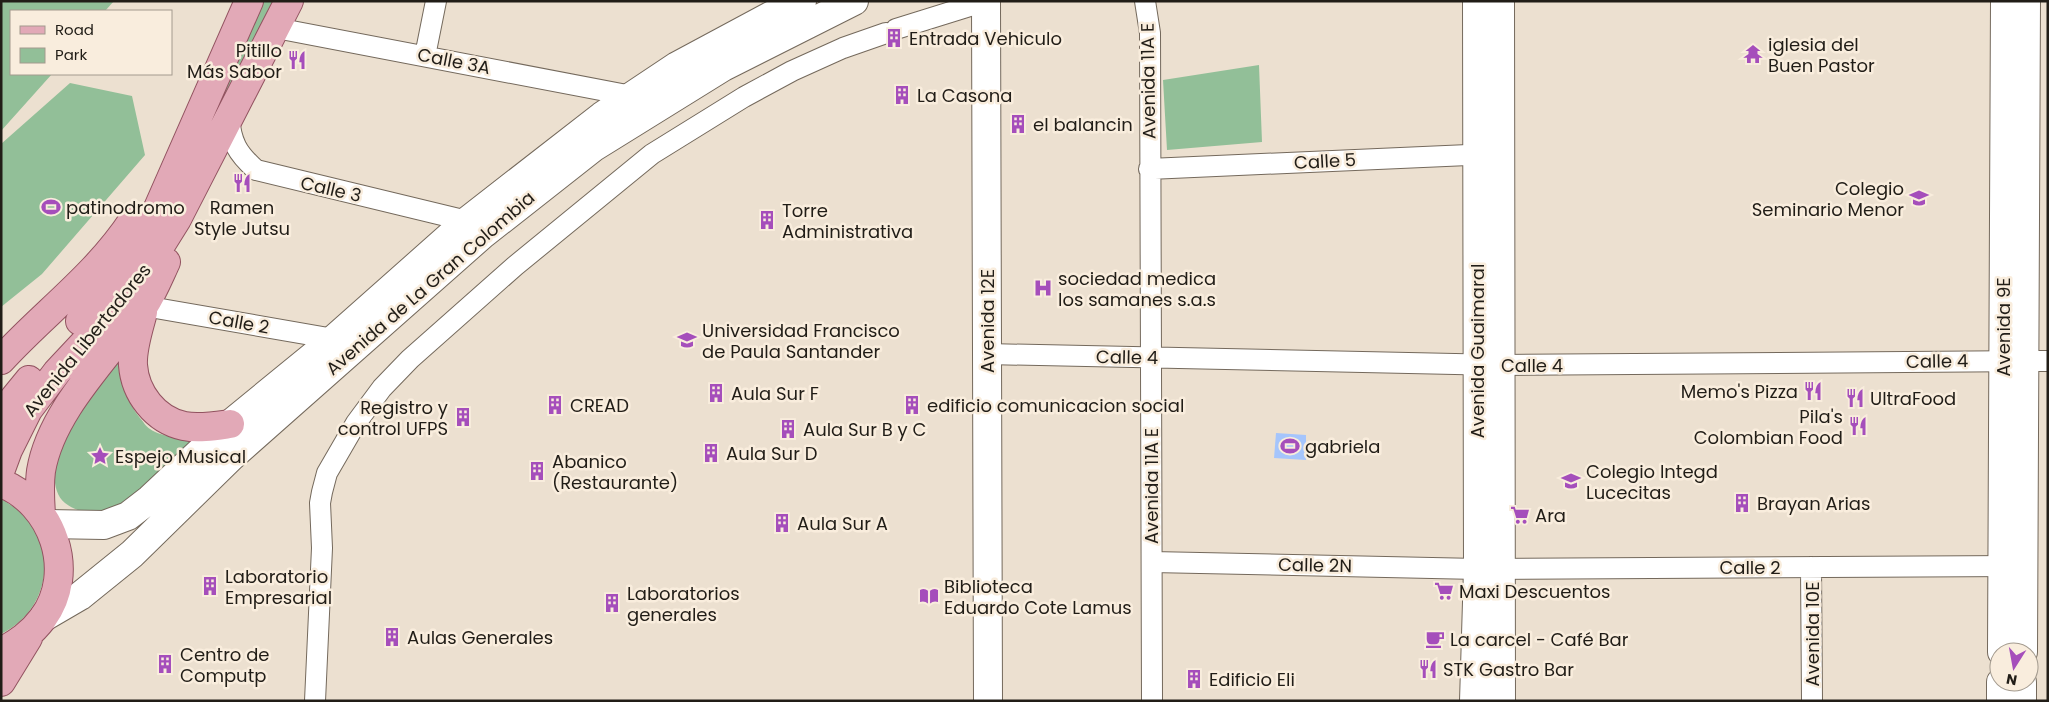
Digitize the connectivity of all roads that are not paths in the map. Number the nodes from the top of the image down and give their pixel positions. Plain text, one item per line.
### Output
1 (249, 1) edge
2 (289, 1) edge
3 (436, 1) edge
4 (802, 1) edge
5 (854, 1) edge
6 (986, 1) edge
7 (1145, 1) edge
8 (1477, 1) edge
9 (1500, 1) edge
10 (2005, 1) edge
11 (2026, 1) edge
12 (276, 28) junction
13 (424, 56) junction
14 (632, 96) junction
15 (198, 115) junction
16 (229, 117) junction
17 (1489, 154) junction
18 (1149, 169) junction
19 (177, 219) junction
20 (467, 221) junction
21 (144, 306) junction
22 (31, 330) junction
23 (334, 339) junction
24 (1, 354) edge
25 (987, 354) junction
26 (1151, 358) junction
27 (1, 360) edge
28 (2025, 361) edge
29 (1489, 365) junction
30 (1, 419) edge
31 (230, 424) junction
32 (1, 469) edge
33 (1, 483) edge
34 (39, 512) junction
35 (1152, 562) junction
36 (2013, 566) junction
37 (1812, 567) junction
38 (1490, 569) junction
39 (37, 625) junction
40 (2003, 642) edge
41 (2021, 642) edge
42 (1, 652) edge
43 (1, 682) edge
44 (315, 701) edge
45 (988, 701) edge
46 (1152, 701) edge
47 (1474, 701) edge
48 (1501, 701) edge
49 (1812, 701) edge

1 - 15 main road, Avenida Libertadores
2 - 12 main road, Avenida Libertadores
3 - 13 street
4 - 14 street, Avenida de La Gran Colombia
5 - 39 street, Avenida de La Gran Colombia
6 - 25 street, Avenida 12E
6 - 44 street
7 - 18 street, Avenida 11A E
8 - 17 street, Avenida Guaimaral
9 - 17 street, Avenida Guaimaral
10 - 28 street, Avenida 9E
11 - 28 street, Avenida 9E
12 - 13 street, Calle 3A
12 - 16 main road, Avenida Libertadores
13 - 14 street, Calle 3A
14 - 20 street, Avenida de La Gran Colombia
15 - 22 main road
15 - 30 main road, Avenida Libertadores
16 - 19 main road, Avenida Libertadores
16 - 20 street, Calle 3
17 - 18 street, Calle 5
17 - 29 street, Avenida Guaimaral
18 - 26 street, Avenida 11A E
19 - 21 main road
19 - 32 main road, Avenida Libertadores
20 - 23 street, Avenida de La Gran Colombia
21 - 23 street, Calle 2
21 - 31 main road
21 - 34 main road
22 - 24 main road
22 - 27 main road
23 - 31 street, Avenida de La Gran Colombia
25 - 26 street, Calle 4
25 - 45 street, Avenida 12E
26 - 29 street, Calle 4
26 - 35 street, Avenida 11A E
28 - 29 street, Calle 4
28 - 36 street, Avenida 9E
29 - 38 street, Avenida Guaimaral
31 - 34 street, Avenida de La Gran Colombia
33 - 34 main road
34 - 39 main road
35 - 38 street, Calle 2N
35 - 46 street, Avenida 11A E
36 - 37 street, Calle 2
36 - 40 street, Avenida 9E
36 - 41 street, Avenida 9E
37 - 38 street, Calle 2
37 - 49 street, Avenida 10E
38 - 47 street, Avenida Guaimaral
38 - 48 street, Avenida Guaimaral
39 - 42 main road
39 - 43 main road

